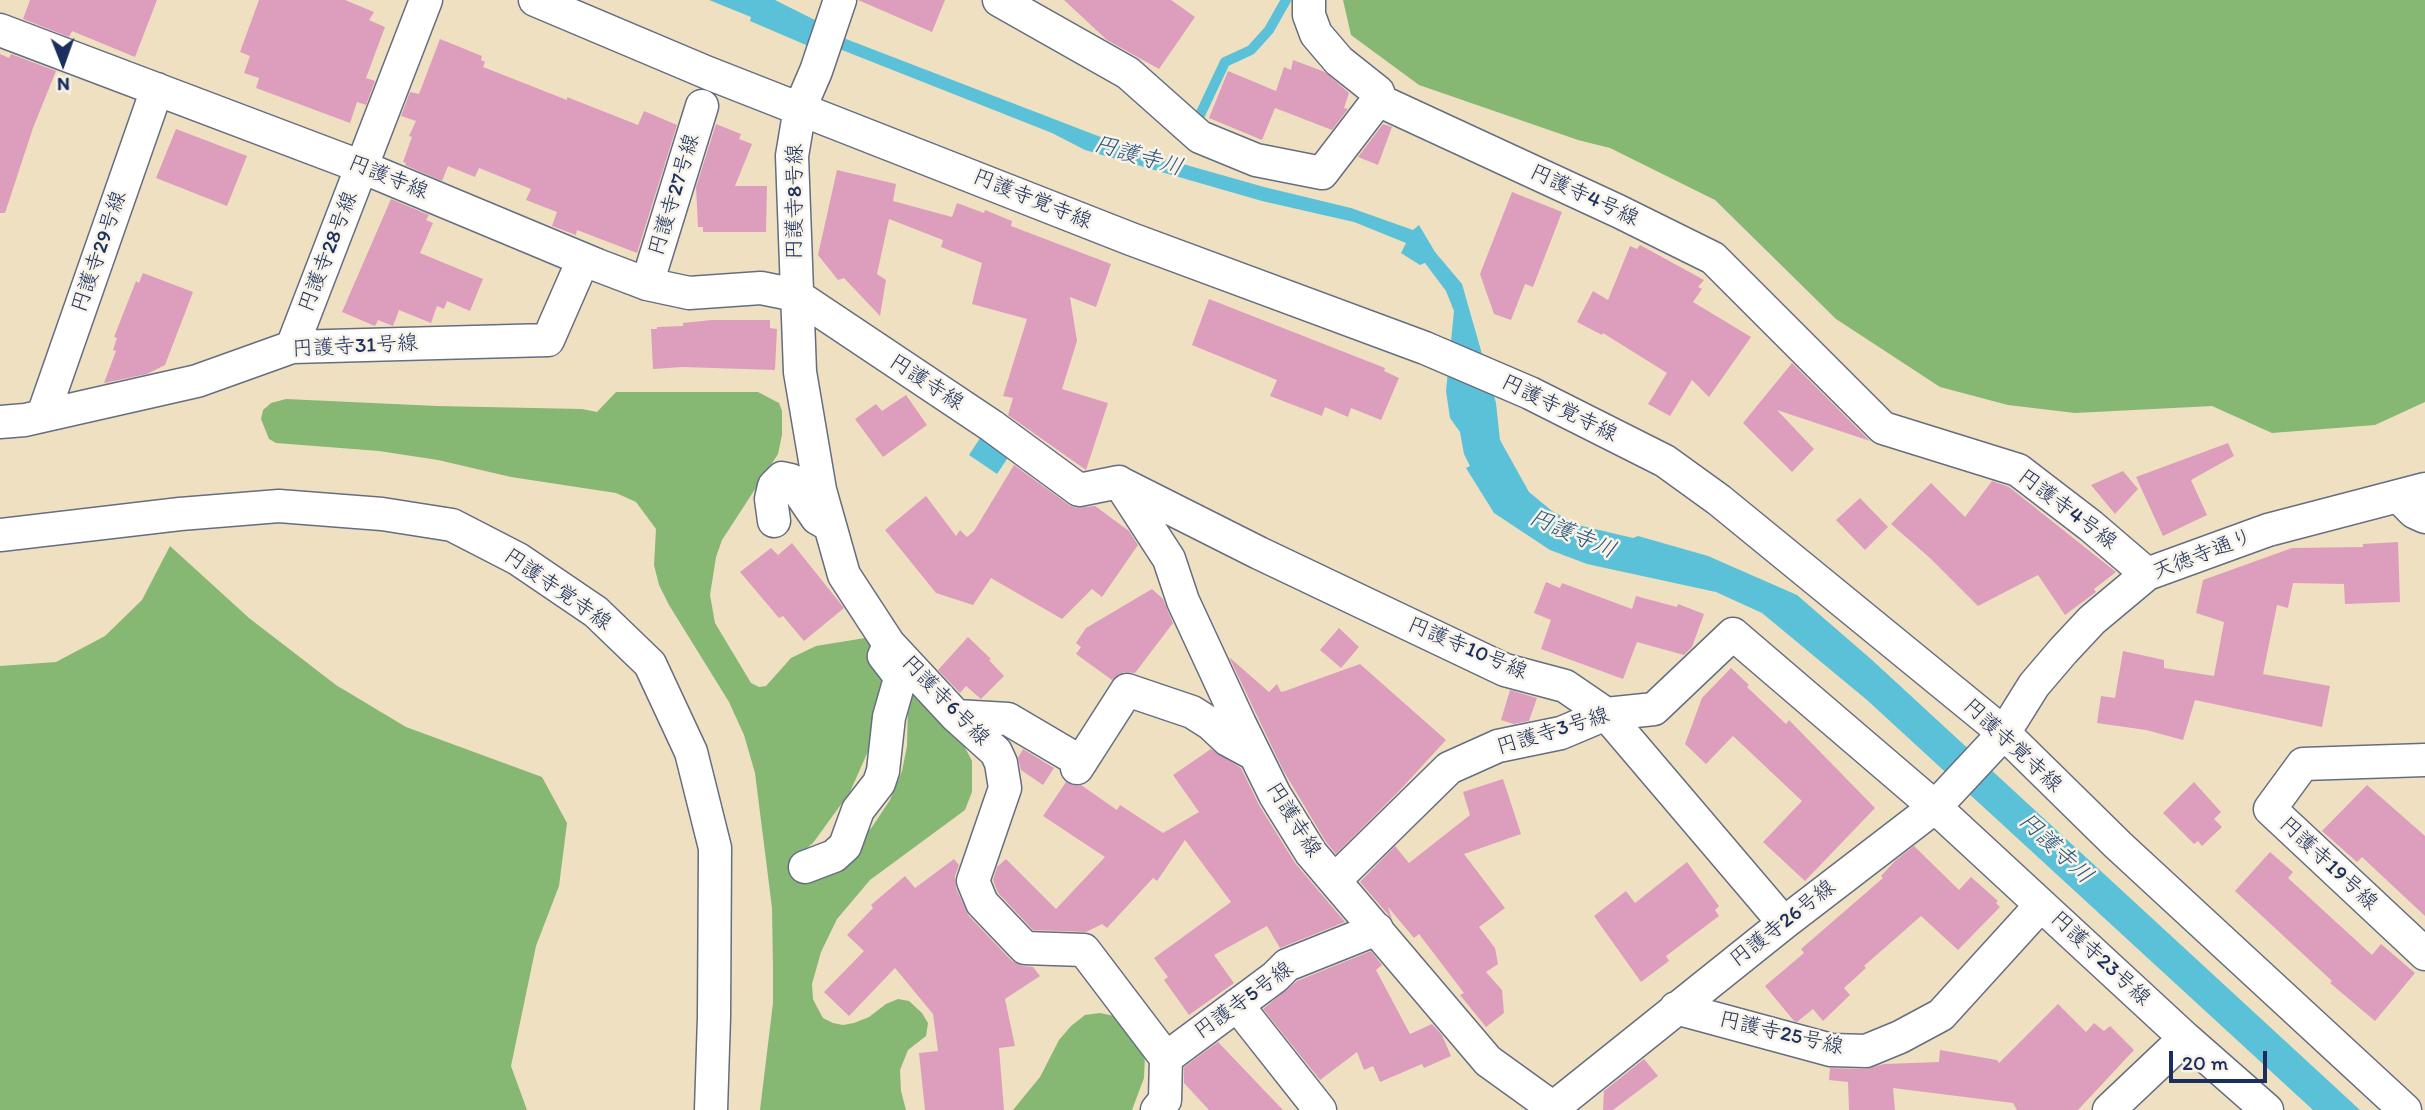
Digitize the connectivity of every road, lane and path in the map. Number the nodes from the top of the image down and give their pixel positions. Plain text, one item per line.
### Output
1 (426, 0) edge
2 (535, 0) edge
3 (840, 0) edge
4 (999, 0) edge
5 (1309, 0) edge
6 (0, 30) edge
7 (157, 89) junction
8 (1381, 101) junction
9 (702, 106) dead end
10 (800, 108) junction
11 (362, 167) junction
12 (583, 260) junction
13 (647, 284) junction
14 (796, 295) junction
15 (292, 347) junction
16 (43, 415) junction
17 (0, 422) edge
18 (1119, 482) junction
19 (2411, 493) edge
20 (2425, 517) edge
21 (774, 522) dead end
22 (830, 524) junction
23 (0, 534) edge
24 (2147, 575) junction
25 (890, 644) junction
26 (1606, 713) junction
27 (956, 716) junction
28 (1996, 742) junction
29 (1255, 754) junction
30 (2425, 760) edge
31 (1944, 798) junction
32 (1268, 809) dead end
33 (1299, 833) junction
34 (805, 867) dead end
35 (1335, 880) junction
36 (2041, 905) junction
37 (1784, 922) junction
38 (1377, 929) junction
39 (2425, 954) edge
40 (1237, 1005) junction
41 (1676, 1009) junction
42 (2185, 1038) junction
43 (1166, 1058) junction
44 (1554, 1109) edge
45 (711, 1110) edge
46 (1157, 1110) edge
47 (1320, 1110) edge
48 (2109, 1110) edge
49 (2267, 1110) edge
50 (2405, 1110) edge

1 - 11 street, 円護寺28号線
2 - 10 street, 円護寺覚寺線
3 - 10 street
4 - 8 street
5 - 8 street
6 - 7 street, 円護寺線
7 - 11 street, 円護寺線
7 - 16 street, 円護寺29号線
8 - 24 street, 円護寺4号線
9 - 13 street, 円護寺27号線
10 - 14 street, 円護寺8号線
10 - 28 street, 円護寺覚寺線
11 - 12 street, 円護寺線
11 - 15 street, 円護寺28号線
12 - 13 street, 円護寺線
12 - 15 street, 円護寺31号線
13 - 14 street, 円護寺線
14 - 18 street, 円護寺線
14 - 22 street, 円護寺6号線
15 - 16 street, 円護寺31号線
16 - 17 street, 円護寺31号線
18 - 26 street, 円護寺10号線
18 - 29 street, 円護寺線
19 - 20 street
19 - 24 street, 天徳寺通り
21 - 22 street
22 - 25 street, 円護寺6号線
23 - 45 street, 円護寺覚寺線
24 - 28 street, 天徳寺通り
25 - 27 street, 円護寺6号線
25 - 34 street
26 - 31 street, 円護寺3号線
26 - 35 street, 円護寺3号線
26 - 37 street, 円護寺10号線
27 - 29 street
27 - 43 street, 円護寺6号線
28 - 31 street, 円護寺26号線
28 - 50 street, 円護寺覚寺線
29 - 33 street, 円護寺線
30 - 39 street, 円護寺19号線
31 - 36 street, 円護寺23号線
31 - 37 street, 円護寺26号線
32 - 33 street
33 - 35 street, 円護寺線
35 - 38 street, 円護寺線
36 - 41 street, 円護寺25号線
36 - 42 street, 円護寺23号線
37 - 41 street, 円護寺26号線
38 - 40 street, 円護寺5号線
38 - 44 street, 円護寺線
40 - 43 street, 円護寺5号線
40 - 47 street
41 - 44 street, 円護寺26号線
42 - 48 street
42 - 49 street, 円護寺23号線
43 - 46 street

